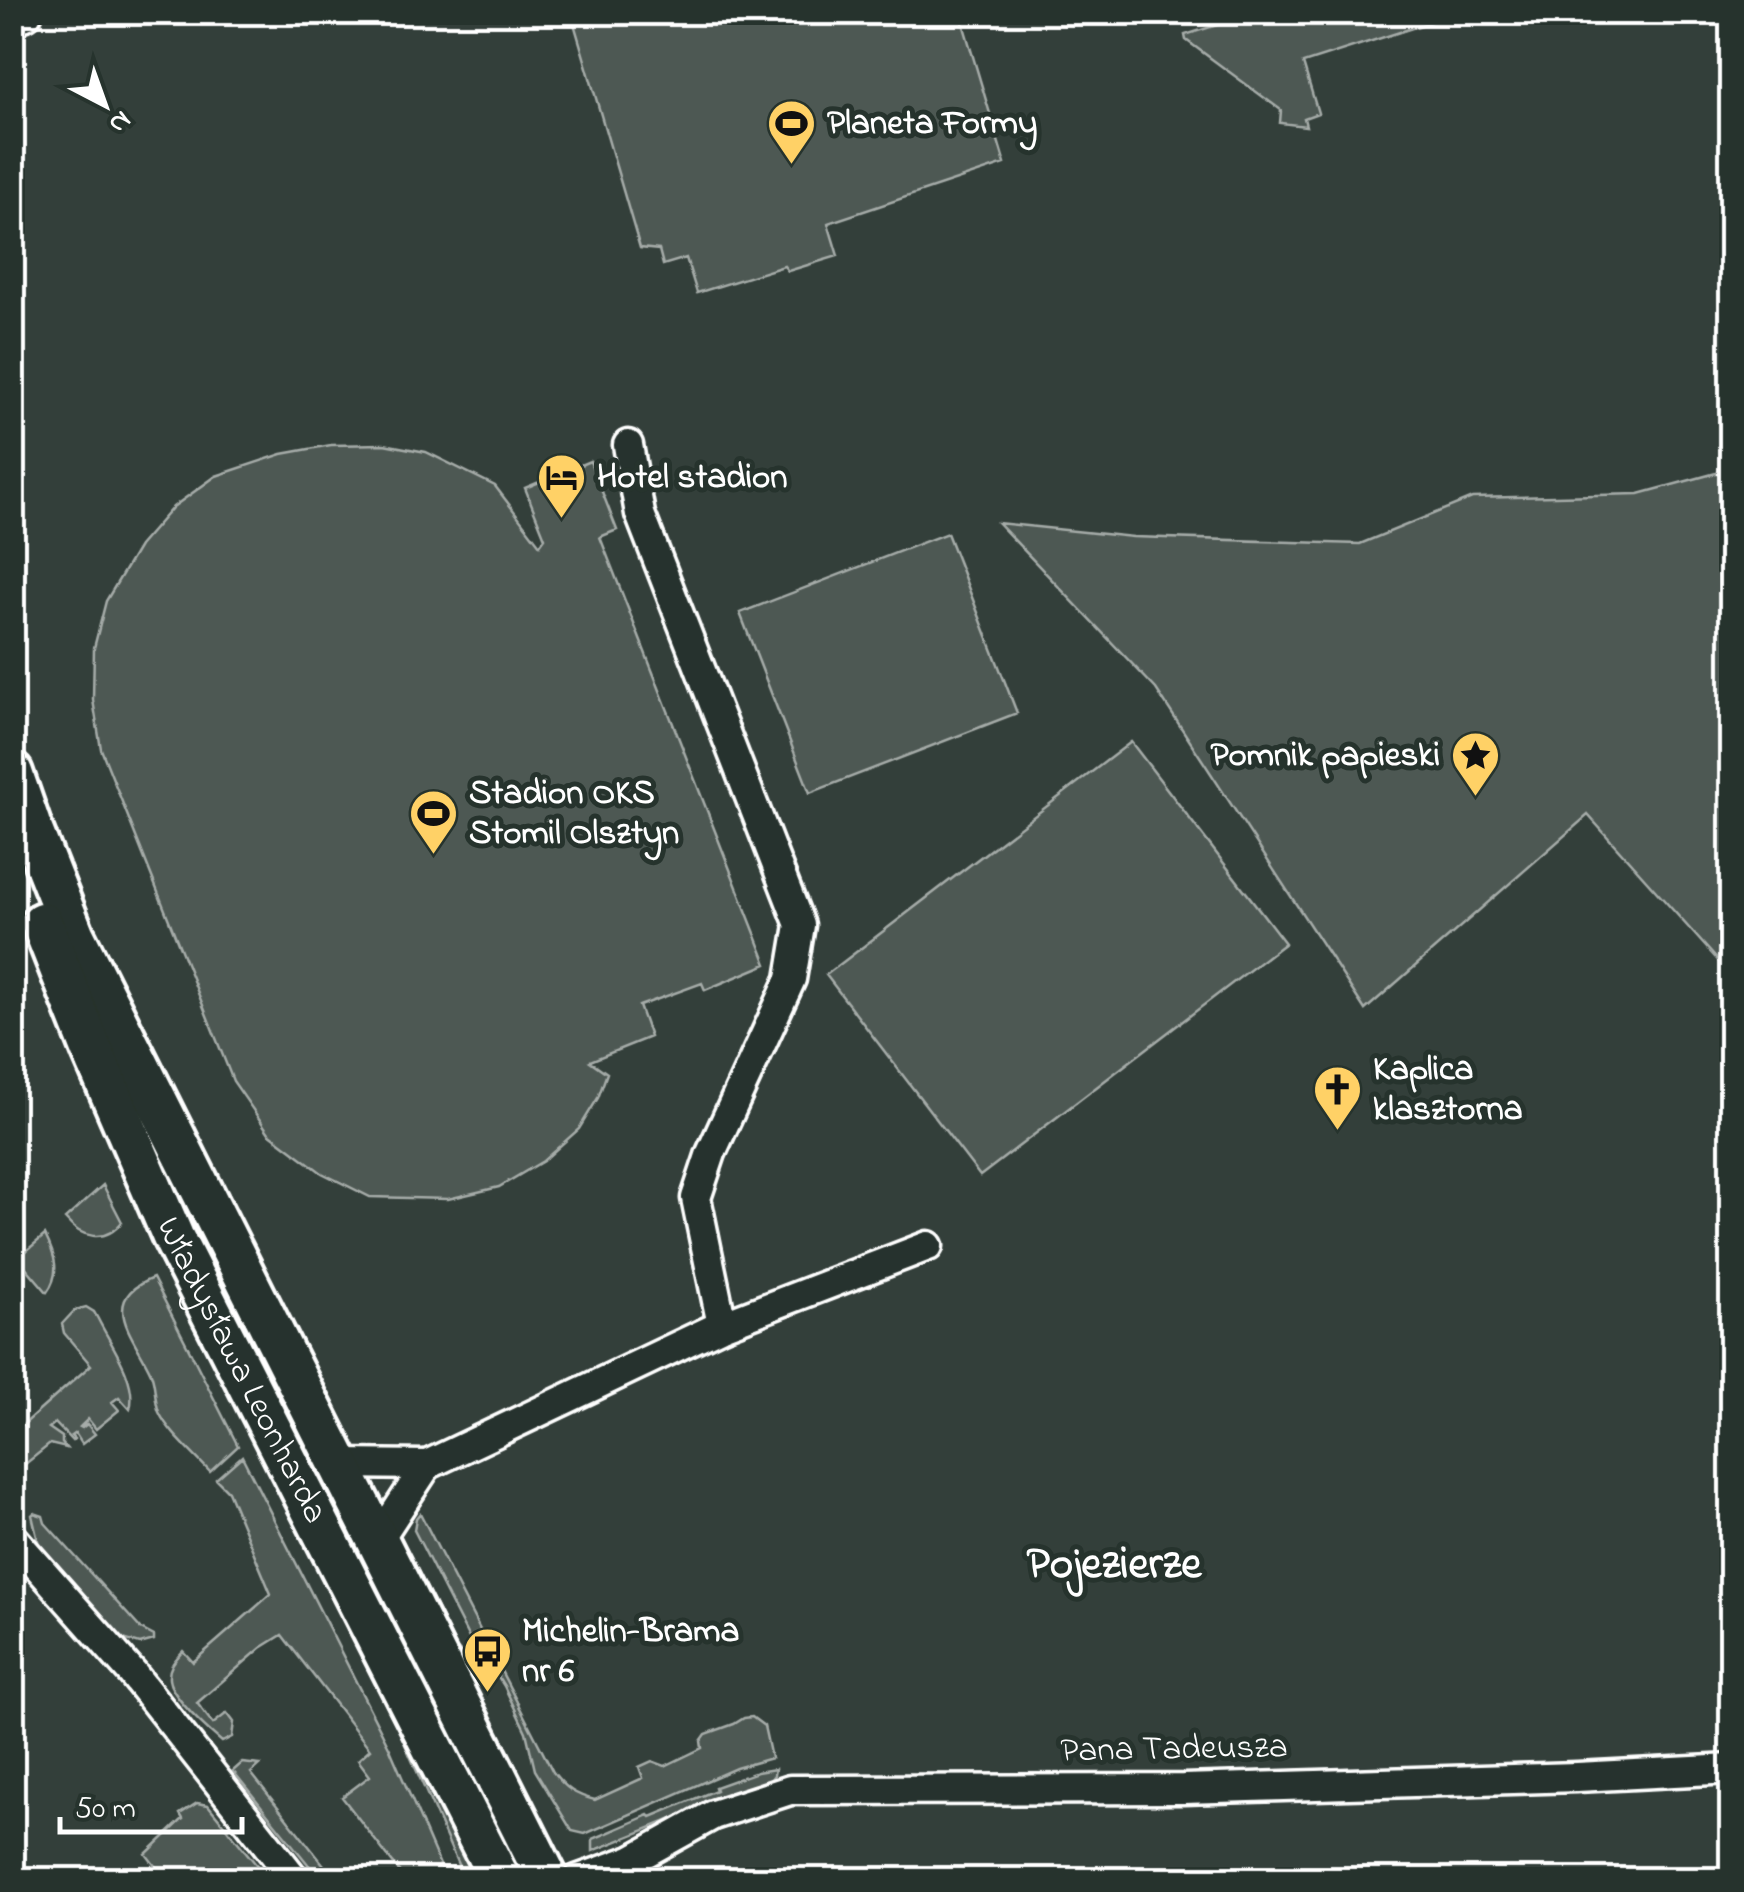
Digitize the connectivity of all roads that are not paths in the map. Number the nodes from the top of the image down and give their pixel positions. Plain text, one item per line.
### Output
1 (24, 12) edge
2 (12, 16) edge
3 (628, 445) dead end
4 (12, 773) edge
5 (12, 847) edge
6 (928, 1246) dead end
7 (722, 1325) junction
8 (340, 1464) junction
9 (428, 1464) junction
10 (12, 1537) edge
11 (378, 1540) junction
12 (1732, 1769) edge
13 (632, 1860) junction
14 (294, 1880) edge
15 (500, 1880) edge
16 (548, 1880) edge
17 (577, 1880) edge
18 (611, 1880) edge

1 - 2 street
3 - 7 street
4 - 8 main road, Władysława Leonharda
5 - 15 main road, Władysława Leonharda
6 - 7 street, Władysława Leonharda
7 - 9 street, Władysława Leonharda
8 - 9 street, Władysława Leonharda
8 - 11 main road, Władysława Leonharda
9 - 11 street, Władysława Leonharda
10 - 14 street
11 - 16 main road, Władysława Leonharda
12 - 13 street, Pana Tadeusza
13 - 17 street, Pana Tadeusza
13 - 18 street, Pana Tadeusza

